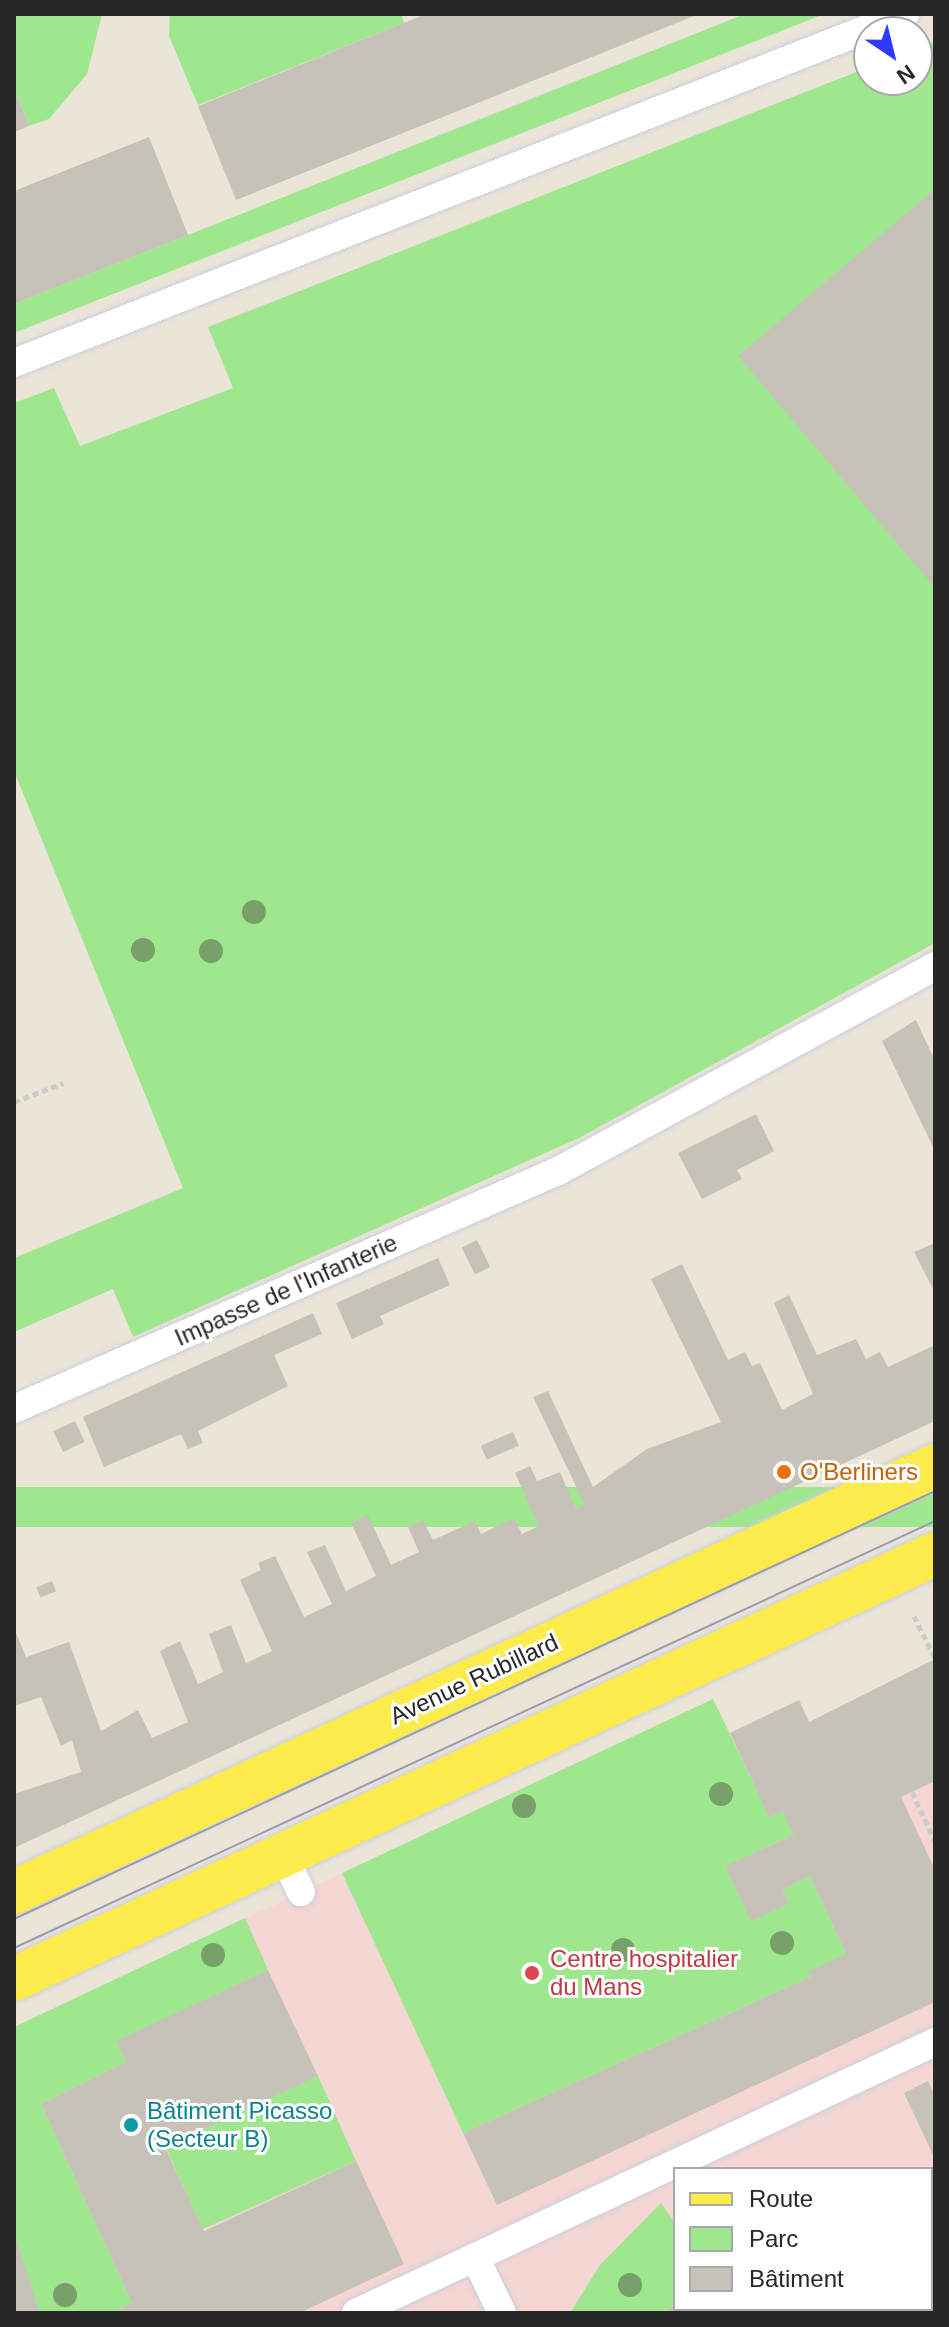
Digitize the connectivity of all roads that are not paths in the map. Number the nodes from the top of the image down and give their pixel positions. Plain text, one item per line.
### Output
1 (905, 14) edge
2 (14, 363) edge
3 (935, 966) edge
4 (14, 1409) edge
5 (935, 1466) edge
6 (935, 1554) edge
7 (14, 1892) edge
8 (14, 1979) edge
9 (935, 2042) edge
10 (475, 2257) junction
11 (356, 2313) edge
12 (502, 2313) edge

1 - 2 lane
3 - 4 lane, Impasse de l'Infanterie
5 - 7 main road, Avenue Rubillard
6 - 8 main road
9 - 10 lane
10 - 11 lane
10 - 12 lane

